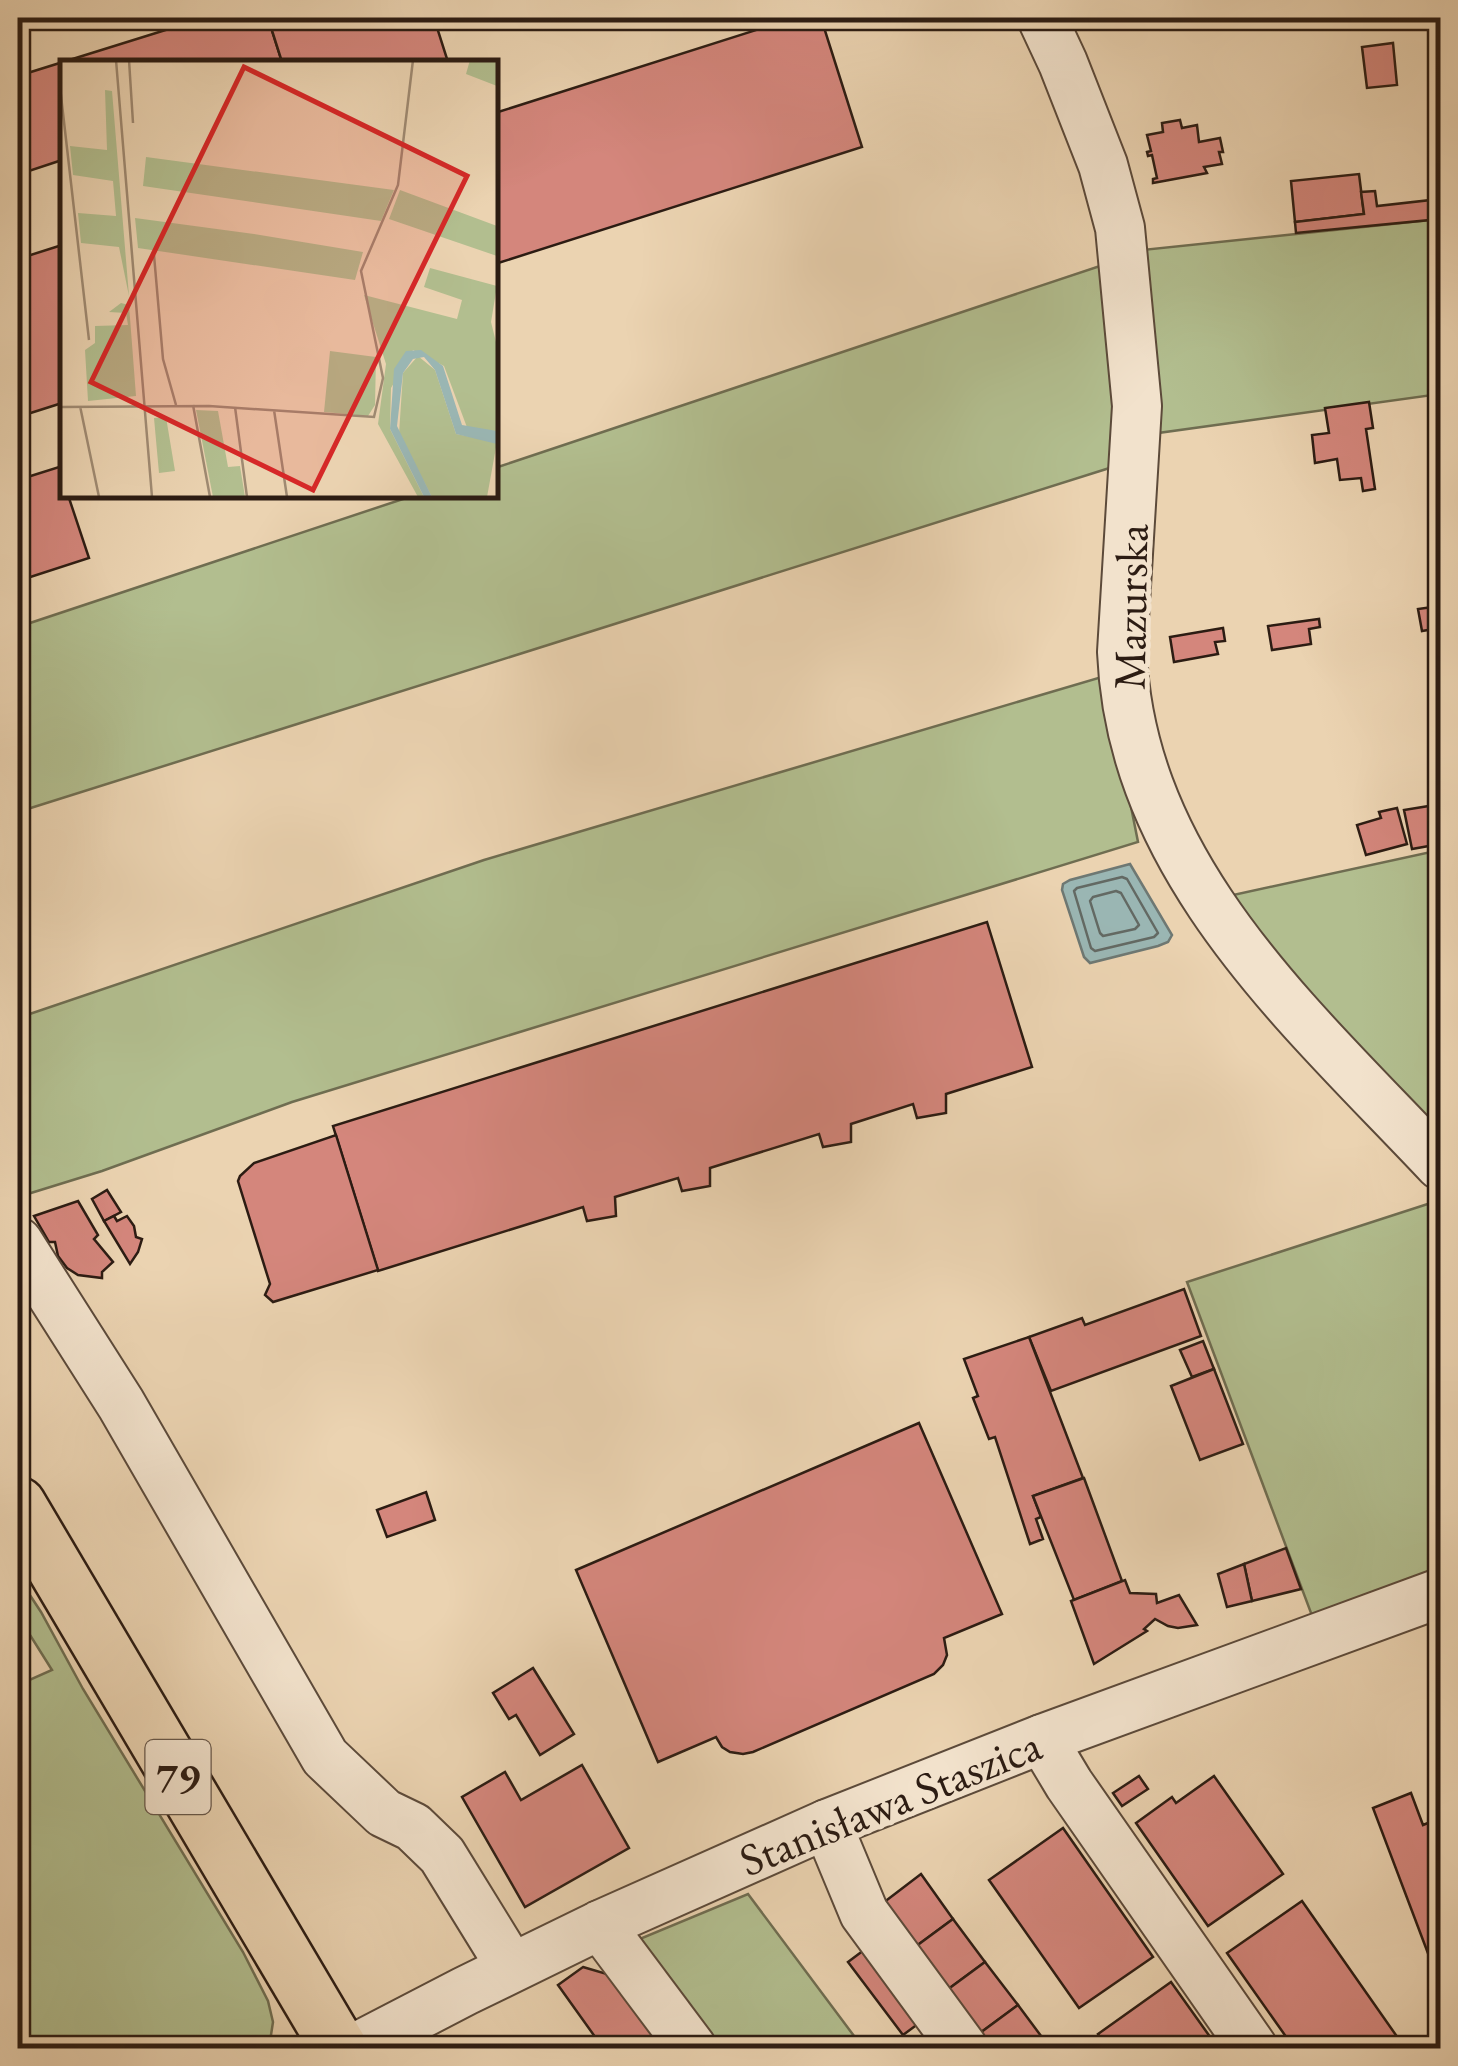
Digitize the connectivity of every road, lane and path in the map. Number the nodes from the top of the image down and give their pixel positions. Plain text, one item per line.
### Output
1 (1042, 18) edge
2 (1440, 1165) edge
3 (18, 1242) edge
4 (18, 1504) edge
5 (1440, 1593) edge
6 (1042, 1739) junction
7 (827, 1824) junction
8 (600, 1925) junction
9 (512, 1968) junction
10 (339, 2048) edge
11 (356, 2048) edge
12 (692, 2048) edge
13 (962, 2048) edge
14 (1252, 2048) edge

1 - 2 street, Mazurska
3 - 9 street
4 - 10 main road, 79
5 - 6 street, Stanisława Staszica
6 - 7 street, Stanisława Staszica
6 - 14 street
7 - 8 street, Stanisława Staszica
7 - 13 street
8 - 9 street, Stanisława Staszica
8 - 12 street
9 - 11 street, Stanisława Staszica

